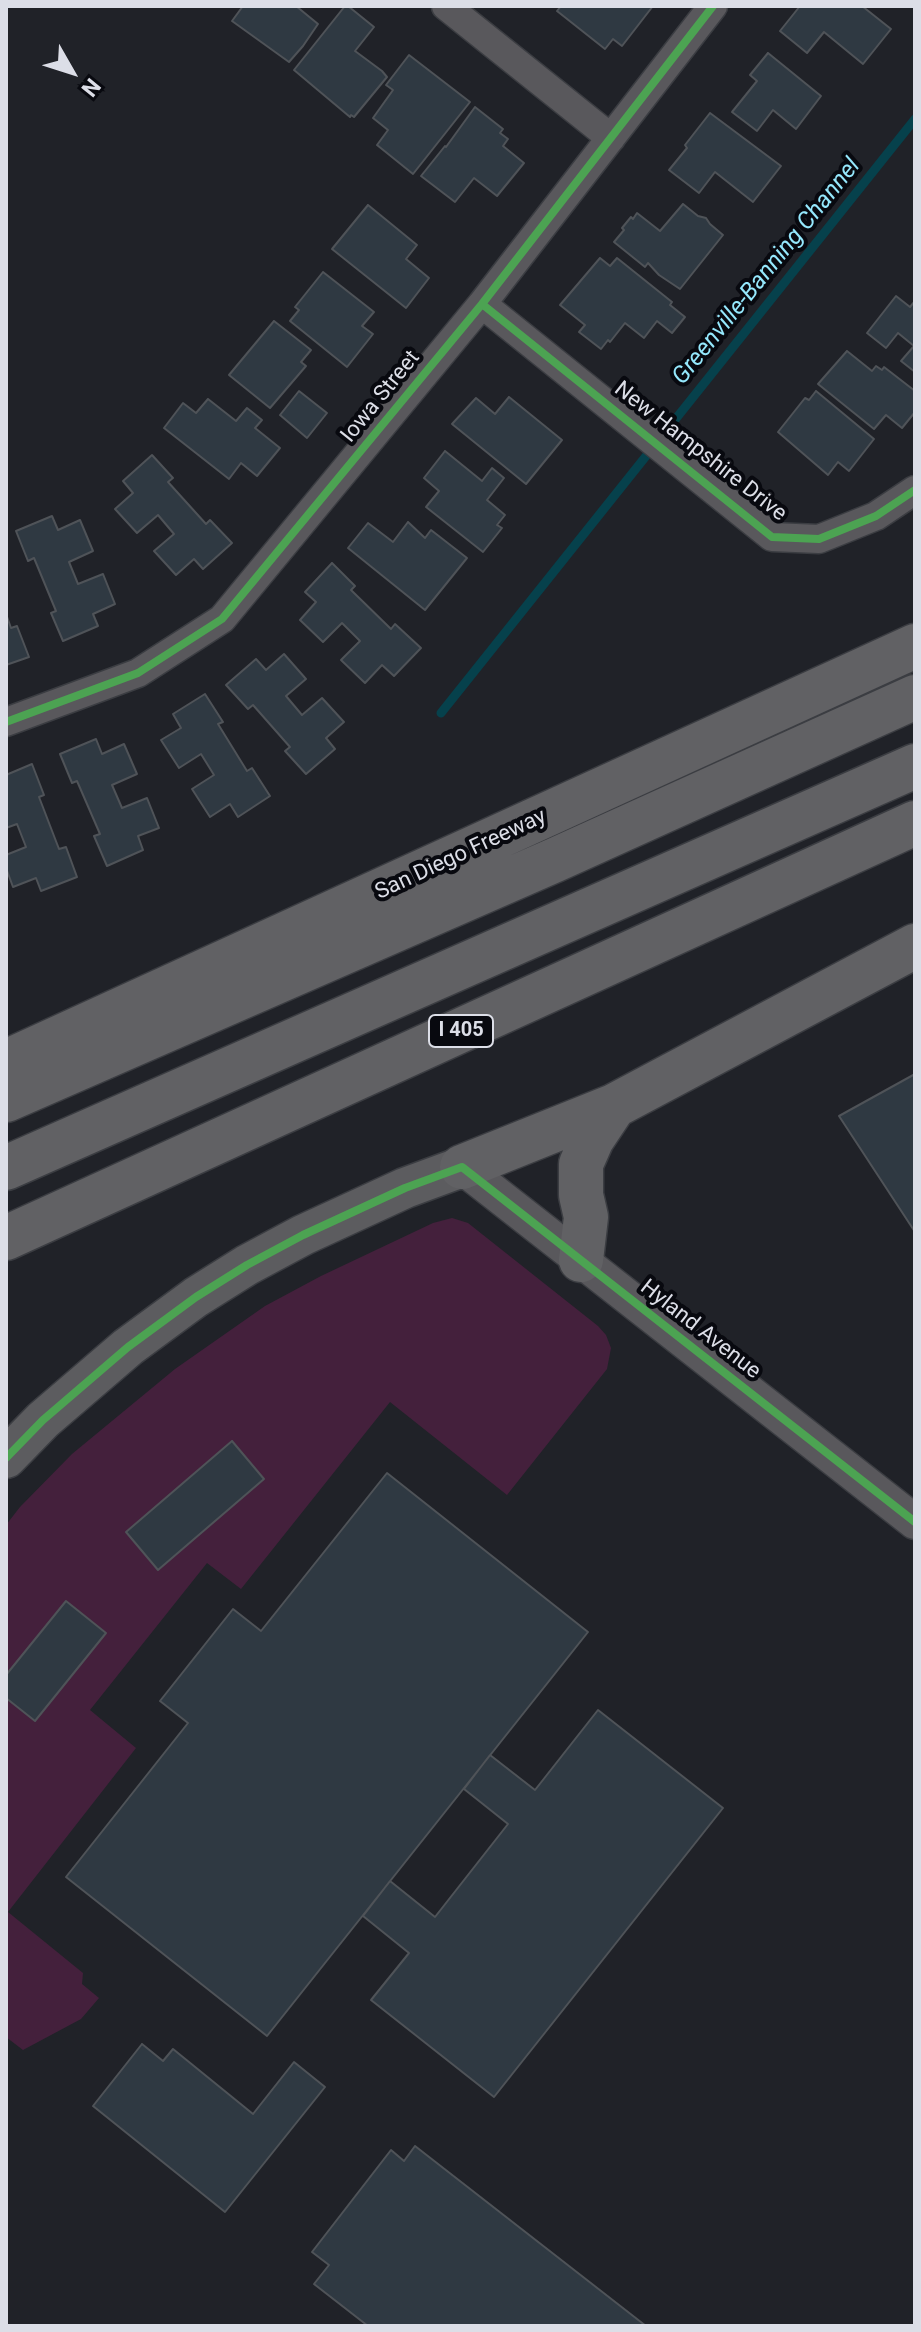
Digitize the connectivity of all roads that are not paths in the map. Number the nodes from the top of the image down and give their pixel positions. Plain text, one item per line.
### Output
1 (446, 6) edge
2 (713, 6) edge
3 (611, 138) junction
4 (482, 304) junction
5 (915, 490) edge
6 (915, 646) edge
7 (915, 697) edge
8 (6, 722) edge
9 (915, 766) edge
10 (915, 823) edge
11 (915, 946) edge
12 (6, 1062) edge
13 (6, 1100) edge
14 (614, 1106) junction
15 (462, 1167) junction
16 (6, 1168) edge
17 (6, 1238) edge
18 (581, 1260) junction
19 (6, 1458) edge
20 (915, 1522) edge

1 - 3 street
2 - 3 street, Iowa Street
3 - 4 street, Iowa Street
4 - 5 street, New Hampshire Drive
4 - 8 street, Iowa Street
6 - 12 highway, San Diego Freeway
7 - 13 highway
9 - 16 highway
10 - 17 highway, I 405
11 - 14 highway
14 - 15 highway
14 - 18 highway
15 - 18 street, Hyland Avenue
15 - 19 main road
18 - 20 street, Hyland Avenue

